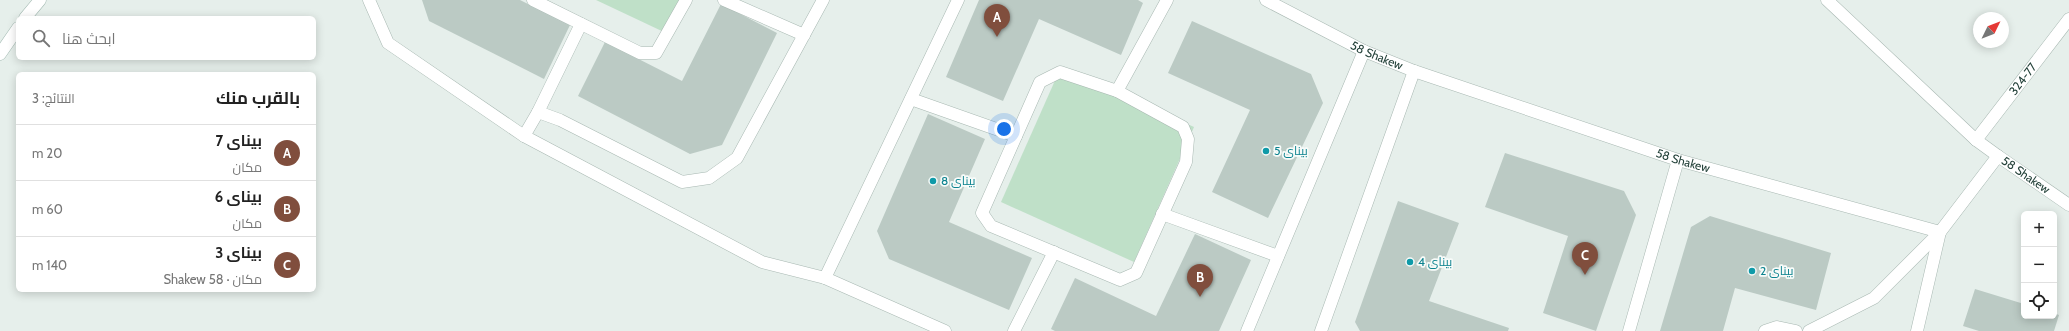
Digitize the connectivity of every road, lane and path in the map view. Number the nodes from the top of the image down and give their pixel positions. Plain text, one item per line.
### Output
1 (40, 0) edge
2 (369, 0) edge
3 (533, 0) edge
4 (686, 0) edge
5 (724, 0) edge
6 (823, 0) edge
7 (958, 0) edge
8 (1167, 0) edge
9 (1266, 0) edge
10 (1827, 0) edge
11 (1840, 4) edge
12 (27, 16) edge
13 (2069, 18) edge
14 (581, 24) junction
15 (16, 31) edge
16 (804, 35) junction
17 (1364, 51) junction
18 (0, 54) edge
19 (1414, 71) junction
20 (1117, 91) junction
21 (911, 99) junction
22 (538, 112) junction
23 (524, 136) junction
24 (1016, 136) junction
25 (1976, 140) junction
26 (1998, 156) junction
27 (1678, 160) junction
28 (2069, 205) edge
29 (1162, 214) junction
30 (1940, 232) junction
31 (1054, 252) junction
32 (1278, 256) junction
33 (824, 278) junction
34 (919, 326) edge
35 (945, 331) edge
36 (1014, 331) edge
37 (1247, 331) edge
38 (1320, 331) edge
39 (1629, 331) edge
40 (1766, 331) edge
41 (1796, 331) edge
42 (1809, 331) edge
43 (1917, 331) edge

1 - 12 street
2 - 23 street
3 - 14 street
4 - 14 street
5 - 16 street
6 - 16 street
7 - 21 street
8 - 20 street
9 - 17 street, 58 Shakew
10 - 11 street
11 - 25 street
13 - 25 street, 324-77
14 - 22 street
15 - 18 street
16 - 22 street
17 - 19 street, 58 Shakew
17 - 32 street
19 - 27 street, 58 Shakew
19 - 38 street
20 - 24 street
20 - 29 street
21 - 24 street
21 - 33 street
22 - 23 street
23 - 33 street
24 - 31 street
25 - 26 street
26 - 28 street, 58 Shakew
26 - 30 street, 58 Shakew
27 - 30 street, 58 Shakew
27 - 39 street
29 - 31 street
29 - 32 street
30 - 42 street
30 - 43 street
31 - 36 street
32 - 37 street
33 - 34 street
34 - 35 street
40 - 41 street

